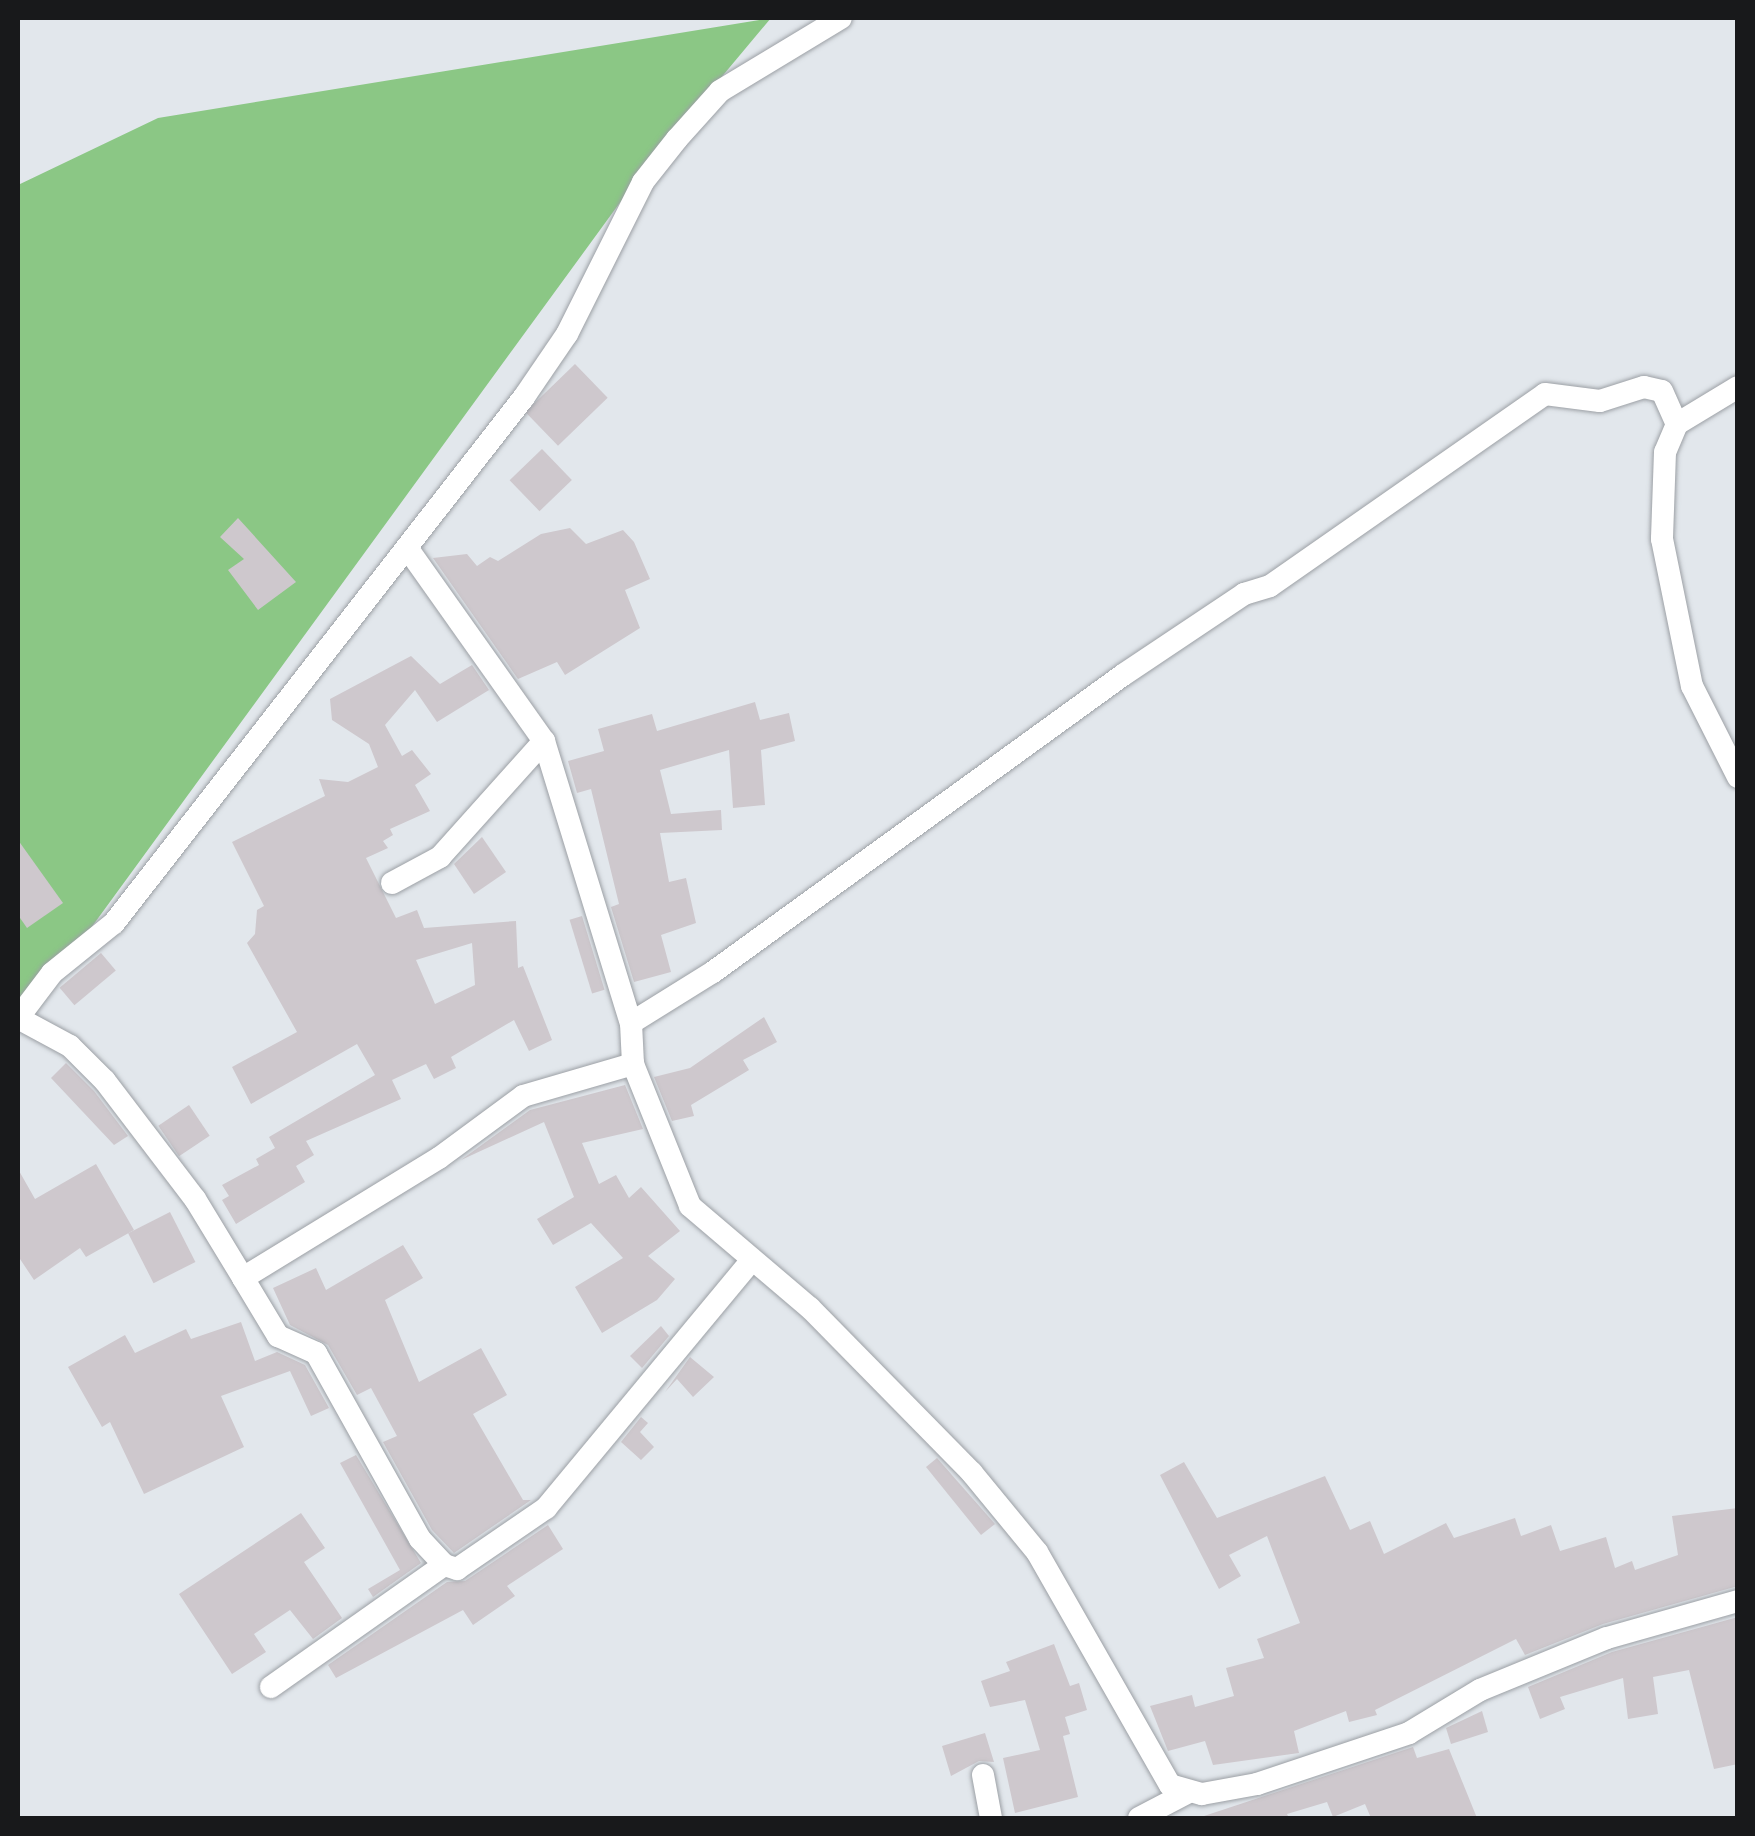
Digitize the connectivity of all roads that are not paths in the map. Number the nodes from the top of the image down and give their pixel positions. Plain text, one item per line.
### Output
1 (841, 18) edge
2 (1738, 387) edge
3 (1676, 424) junction
4 (408, 549) junction
5 (544, 741) junction
6 (1738, 776) edge
7 (392, 883) dead end
8 (18, 1018) edge
9 (631, 1024) junction
10 (633, 1064) junction
11 (750, 1262) junction
12 (243, 1278) junction
13 (444, 1565) junction
14 (1738, 1601) edge
15 (271, 1687) dead end
16 (983, 1775) dead end
17 (1187, 1793) junction
18 (991, 1818) edge
19 (1138, 1818) edge

1 - 4 street
2 - 3 street
3 - 6 street
3 - 9 street
4 - 5 street
4 - 8 street
5 - 7 street
5 - 9 street
8 - 12 street
9 - 10 street
10 - 11 street
10 - 12 street
11 - 13 street
11 - 17 street
12 - 13 street
13 - 15 street
14 - 17 street
16 - 18 street
17 - 19 street

